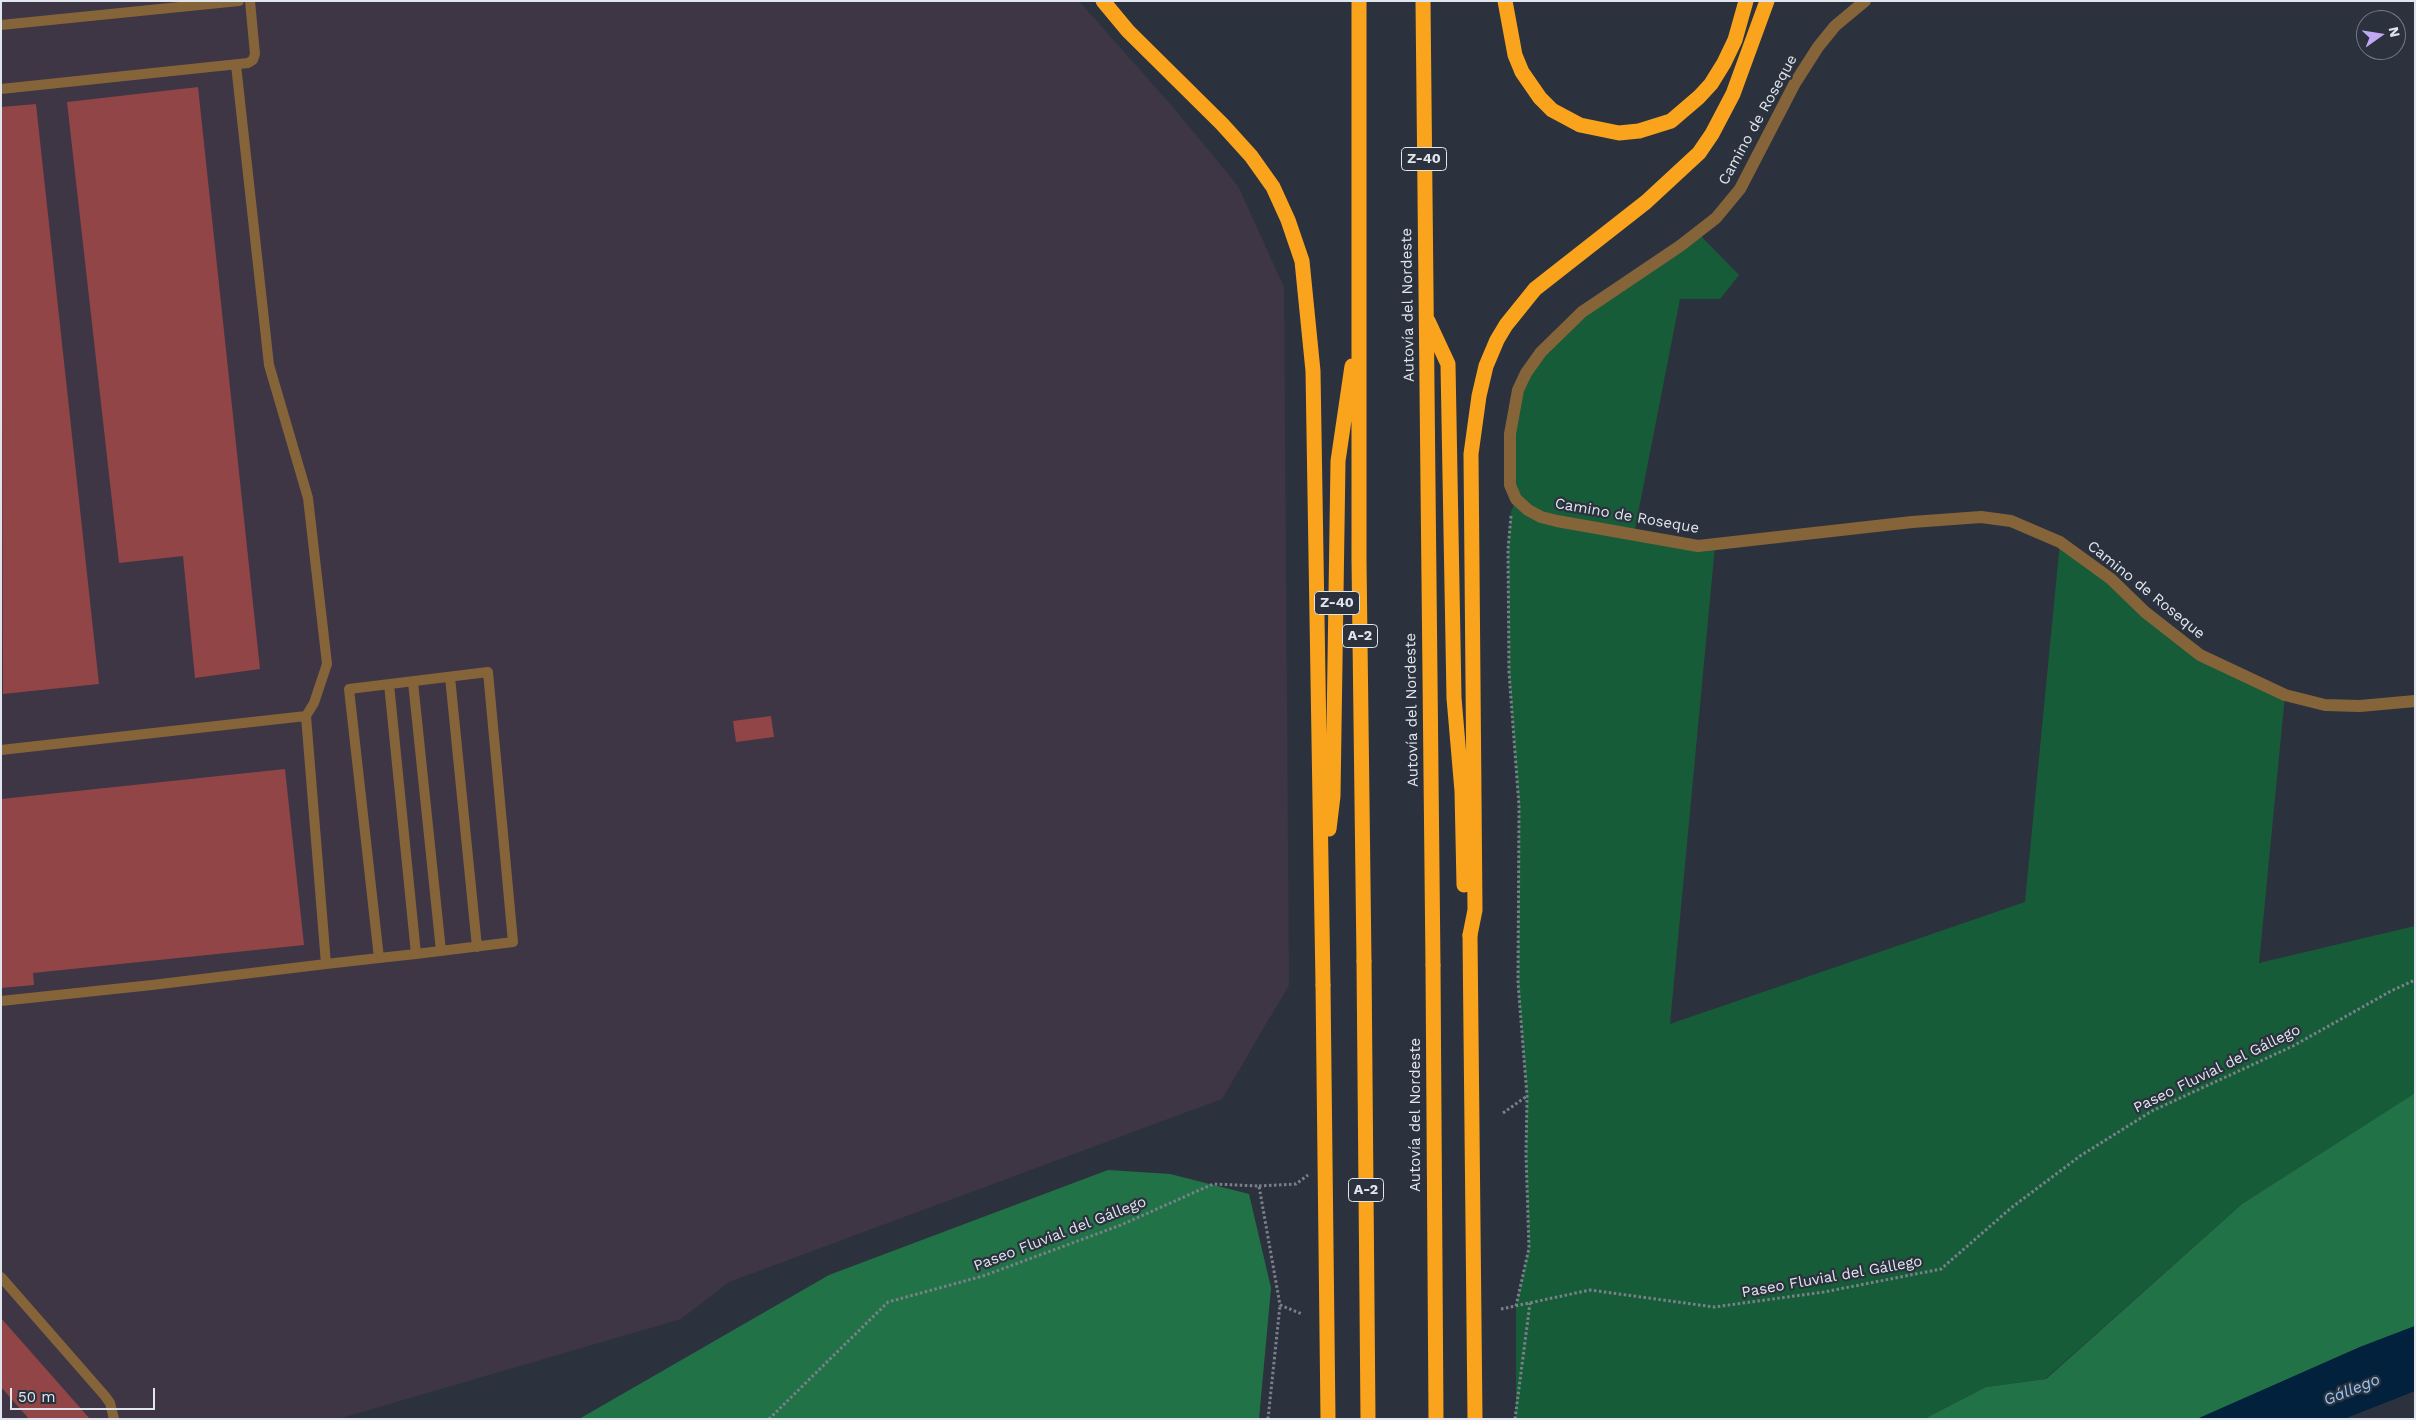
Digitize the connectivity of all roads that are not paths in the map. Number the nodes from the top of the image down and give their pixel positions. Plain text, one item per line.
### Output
1 (239, 1) edge
2 (250, 1) edge
3 (1102, 1) edge
4 (1359, 1) edge
5 (1423, 1) edge
6 (1505, 1) edge
7 (1746, 1) edge
8 (1767, 1) edge
9 (1864, 1) edge
10 (1, 25) edge
11 (236, 65) junction
12 (1, 89) edge
13 (1359, 311) junction
14 (1426, 317) junction
15 (450, 677) junction
16 (413, 682) junction
17 (389, 684) junction
18 (2415, 701) edge
19 (306, 716) junction
20 (1, 750) edge
21 (1322, 896) junction
22 (1470, 935) junction
23 (477, 947) junction
24 (441, 951) junction
25 (416, 954) junction
26 (379, 958) junction
27 (326, 964) junction
28 (1, 1001) edge
29 (1, 1277) edge
30 (114, 1419) edge
31 (1328, 1419) edge
32 (1368, 1419) edge
33 (1436, 1419) edge
34 (1475, 1419) edge

1 - 10 lane
2 - 11 lane
3 - 21 highway
4 - 13 highway, Z-40
5 - 14 highway, Autovía del Nordeste / Z-40
6 - 7 highway
8 - 22 highway
9 - 18 street, Camino de Roseque
11 - 12 lane
11 - 19 lane
13 - 21 highway, Z-40
13 - 32 highway, A-2, bridge
14 - 22 highway
14 - 33 highway, Autovía del Nordeste, bridge
15 - 16 lane
15 - 23 lane
15 - 23 lane
16 - 17 lane
16 - 24 lane
17 - 25 lane
17 - 26 lane
19 - 20 lane
19 - 27 lane
21 - 31 highway, Z-40, bridge
22 - 34 highway, bridge
23 - 24 lane
24 - 25 lane
25 - 26 lane
26 - 27 lane
27 - 28 lane
29 - 30 lane

